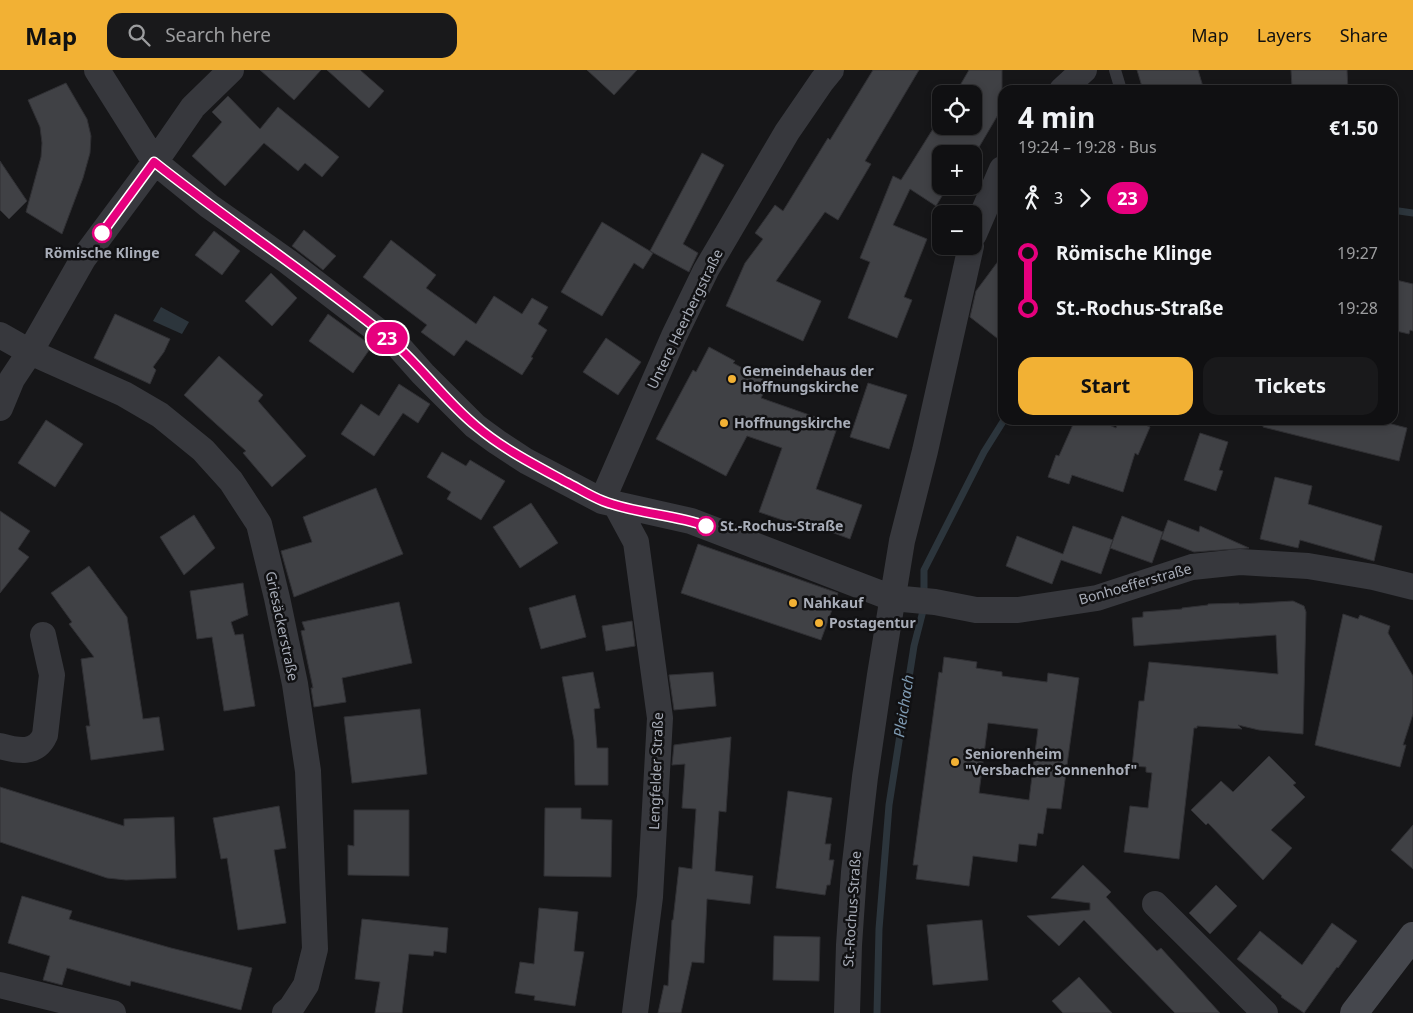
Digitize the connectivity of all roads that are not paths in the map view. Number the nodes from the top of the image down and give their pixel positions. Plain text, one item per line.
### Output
1 (97, 70) edge
2 (231, 70) edge
3 (831, 70) edge
4 (1084, 70) edge
5 (1115, 70) edge
6 (1068, 85) edge
7 (1120, 85) edge
8 (154, 162) junction
9 (998, 178) edge
10 (982, 215) edge
11 (969, 255) edge
12 (0, 335) edge
13 (30, 352) junction
14 (0, 408) edge
15 (609, 503) junction
16 (1413, 588) edge
17 (892, 598) junction
18 (42, 635) dead end
19 (0, 746) edge
20 (1155, 904) dead end
21 (1413, 936) edge
22 (0, 985) edge
23 (113, 1013) edge
24 (285, 1013) edge
25 (636, 1013) edge
26 (847, 1013) edge
27 (1265, 1013) edge
28 (1354, 1013) edge

1 - 8 street
2 - 8 street
3 - 15 street, Untere Heerbergstraße
4 - 6 street
5 - 7 lane
8 - 13 street
8 - 15 street
9 - 10 street
11 - 17 street, St.-Rochus-Straße
12 - 13 street
13 - 14 street
13 - 24 street, Griesäckerstraße
15 - 17 street, Bonhoefferstraße
15 - 25 street, Lengfelder Straße
16 - 17 street, Bonhoefferstraße
17 - 26 street, St.-Rochus-Straße
18 - 19 street
20 - 27 street
21 - 28 main road
22 - 23 street

